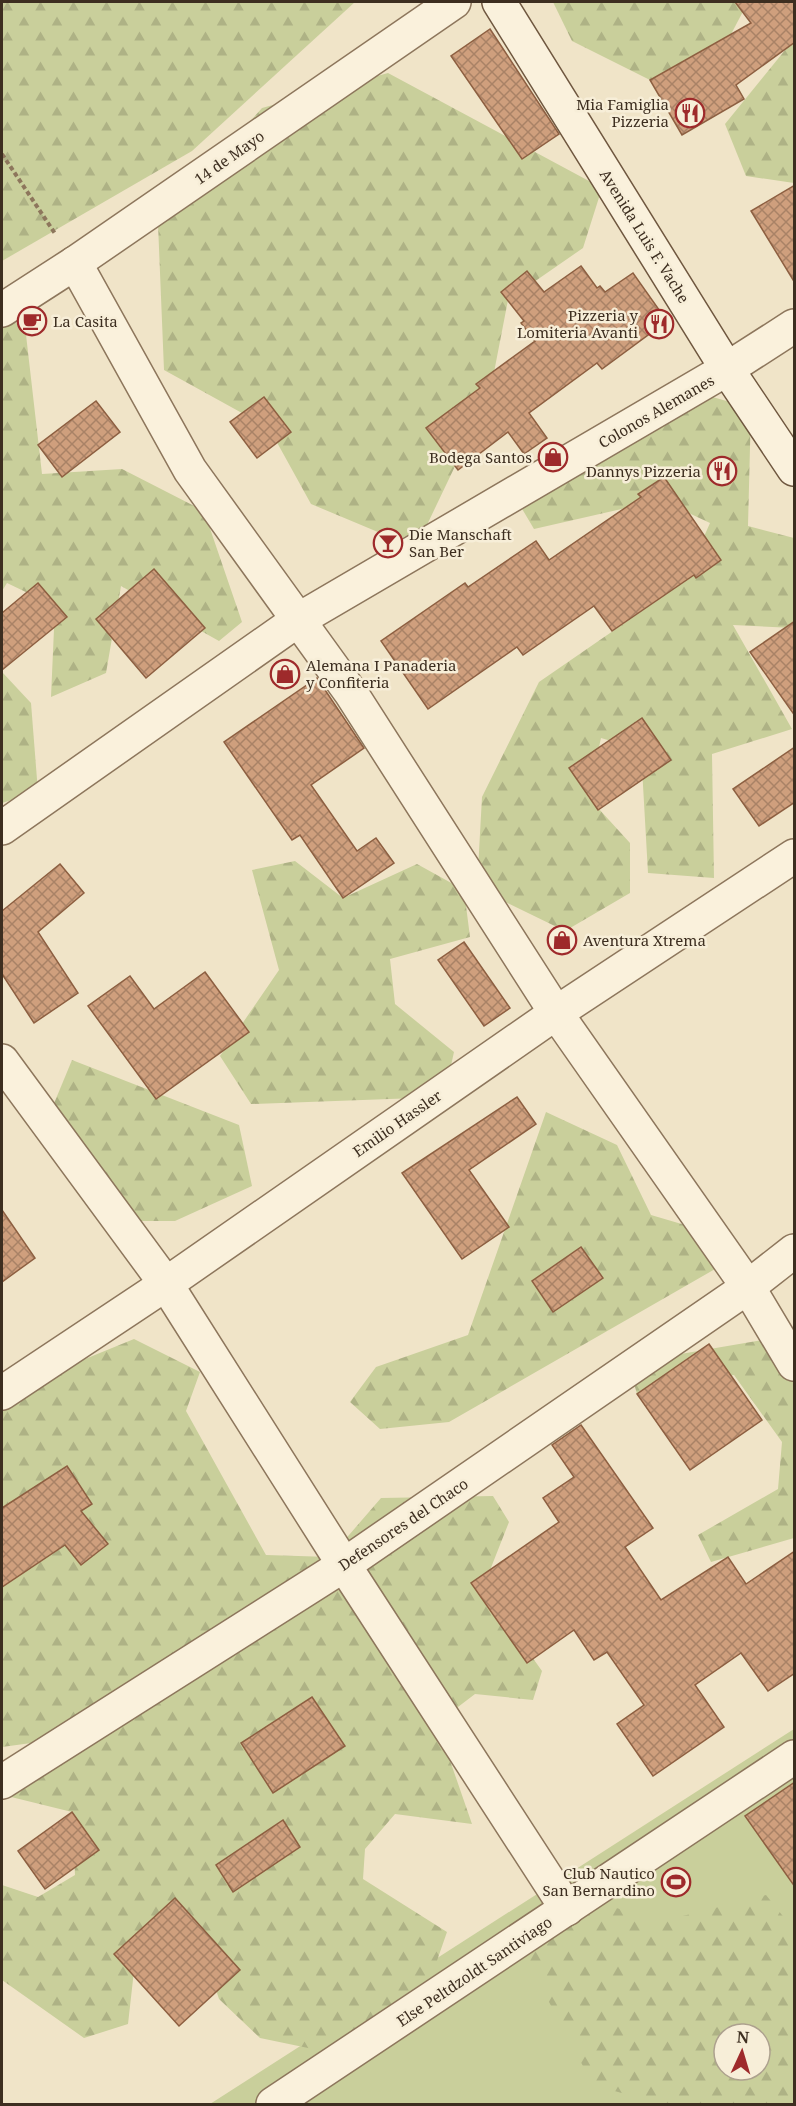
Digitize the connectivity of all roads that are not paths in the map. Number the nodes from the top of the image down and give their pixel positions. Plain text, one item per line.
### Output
1 (454, 2) edge
2 (499, 2) edge
3 (75, 263) junction
4 (2, 310) edge
5 (795, 326) edge
6 (727, 369) junction
7 (795, 469) edge
8 (298, 620) junction
9 (2, 828) edge
10 (795, 856) edge
11 (556, 1013) junction
12 (2, 1061) edge
13 (795, 1251) edge
14 (166, 1284) junction
15 (748, 1287) junction
16 (795, 1364) edge
17 (2, 1393) edge
18 (344, 1565) junction
19 (795, 1757) edge
20 (2, 1782) edge
21 (567, 1909) junction
22 (273, 2104) edge

1 - 3 street, 14 de Mayo
2 - 6 street, Avenida Luis F. Vache
3 - 4 street, 14 de Mayo
3 - 8 street
5 - 6 street, Colonos Alemanes
6 - 7 street, Avenida Luis F. Vache
6 - 8 street, Colonos Alemanes
8 - 9 street, Colonos Alemanes
8 - 11 street
10 - 11 street, Emilio Hassler
11 - 14 street, Emilio Hassler
11 - 15 street
12 - 14 street
13 - 15 street, Defensores del Chaco
14 - 17 street, Emilio Hassler
14 - 18 street
15 - 16 street
15 - 18 street, Defensores del Chaco
18 - 20 street, Defensores del Chaco
18 - 21 street
19 - 21 street, Else Peltdzoldt Santiviago
21 - 22 street, Else Peltdzoldt Santiviago

